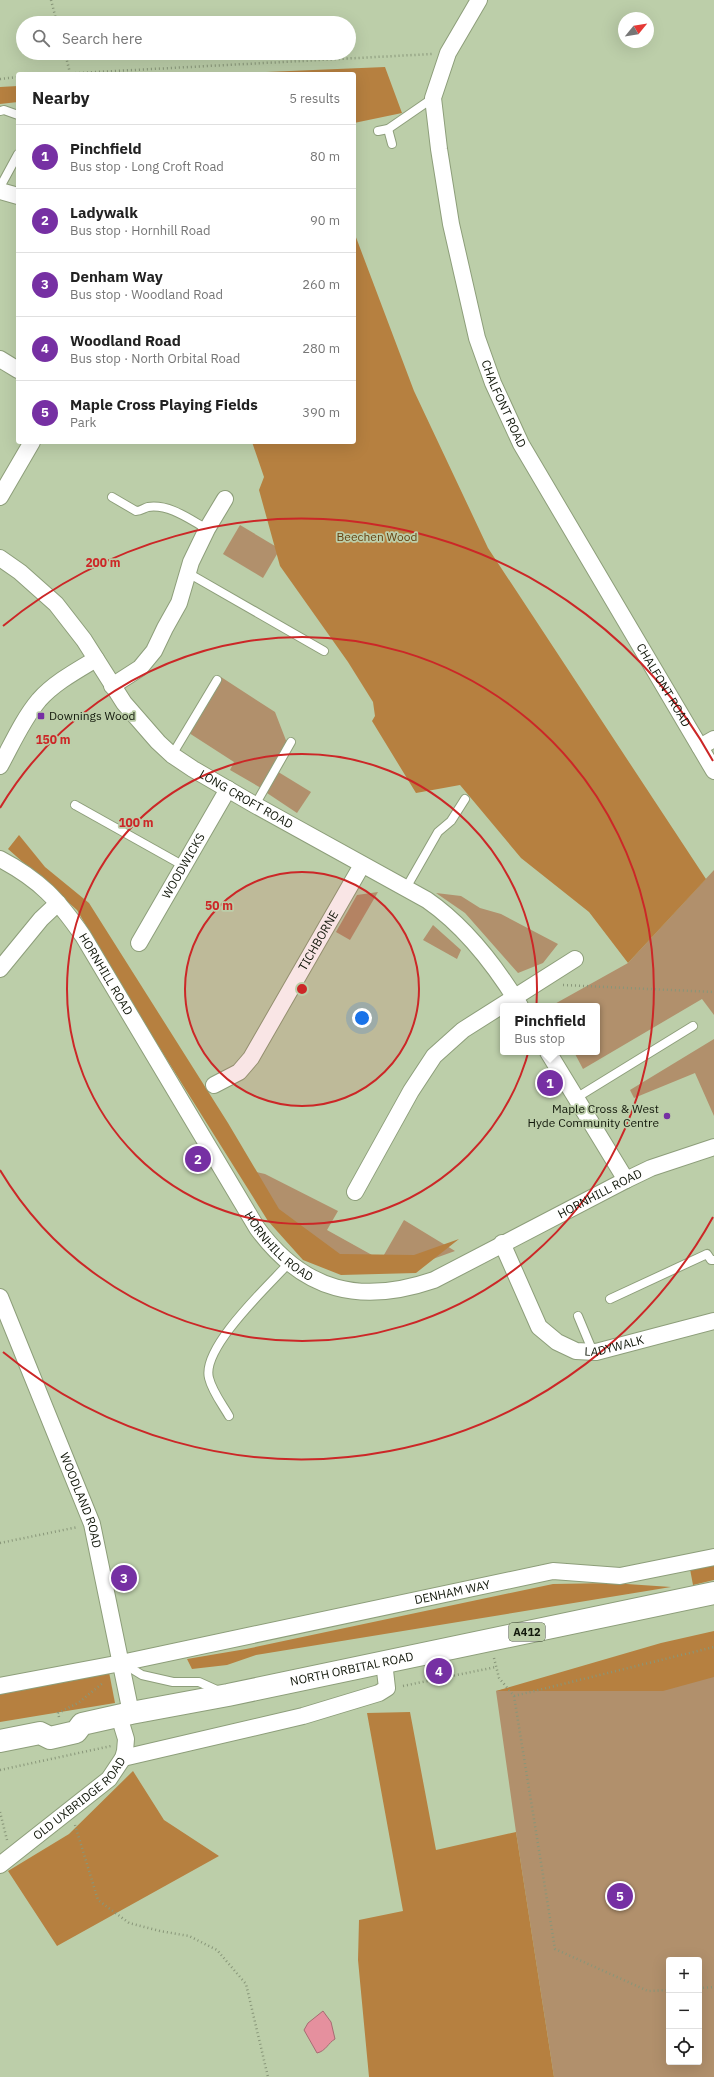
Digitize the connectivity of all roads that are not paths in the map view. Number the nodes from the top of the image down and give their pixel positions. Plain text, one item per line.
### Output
1 (479, 0) edge
2 (433, 98) junction
3 (0, 111) edge
4 (16, 113) edge
5 (388, 129) junction
6 (378, 131) dead end
7 (392, 144) dead end
8 (16, 158) edge
9 (0, 187) edge
10 (0, 191) edge
11 (16, 195) edge
12 (0, 359) edge
13 (16, 369) edge
14 (31, 444) edge
15 (0, 497) edge
16 (112, 497) dead end
17 (225, 499) dead end
18 (207, 529) junction
19 (0, 558) edge
20 (188, 573) junction
21 (324, 651) dead end
22 (96, 659) junction
23 (218, 680) dead end
24 (112, 686) junction
25 (291, 742) dead end
26 (707, 743) edge
27 (172, 755) junction
28 (2, 757) edge
29 (714, 770) edge
30 (228, 789) junction
31 (465, 799) dead end
32 (75, 805) dead end
33 (255, 805) junction
34 (0, 859) edge
35 (362, 865) junction
36 (184, 866) junction
37 (406, 888) junction
38 (58, 903) junction
39 (139, 943) dead end
40 (575, 959) dead end
41 (0, 969) edge
42 (518, 1002) edge
43 (500, 1011) edge
44 (693, 1026) dead end
45 (550, 1055) edge
46 (214, 1085) dead end
47 (576, 1098) junction
48 (714, 1147) edge
49 (626, 1180) junction
50 (355, 1192) dead end
51 (502, 1243) junction
52 (714, 1260) edge
53 (288, 1264) junction
54 (0, 1297) edge
55 (610, 1299) dead end
56 (578, 1316) dead end
57 (714, 1321) edge
58 (593, 1352) junction
59 (229, 1416) dead end
60 (714, 1557) edge
61 (714, 1593) edge
62 (384, 1662) junction
63 (122, 1663) junction
64 (0, 1686) edge
65 (228, 1695) junction
66 (125, 1714) junction
67 (0, 1741) edge
68 (123, 1758) junction
69 (0, 1865) edge

1 - 2 street, CHALFONT ROAD
2 - 5 lane
2 - 26 street, CHALFONT ROAD
3 - 4 lane
5 - 6 lane
5 - 7 lane
8 - 9 lane
10 - 11 street
12 - 13 street
14 - 15 street
16 - 18 lane
17 - 18 street
18 - 20 street
19 - 22 street, LONG CROFT ROAD
20 - 21 lane
20 - 24 street
22 - 24 street, LONG CROFT ROAD
22 - 28 street
23 - 27 lane
24 - 27 street, LONG CROFT ROAD
25 - 33 lane
26 - 29 street, CHALFONT ROAD
27 - 30 street, LONG CROFT ROAD
30 - 33 street, LONG CROFT ROAD
30 - 36 street, WOODWICKS
31 - 37 lane
32 - 36 lane
33 - 35 street, LONG CROFT ROAD
34 - 38 street, HORNHILL ROAD
35 - 37 street, LONG CROFT ROAD
35 - 46 street, TICHBORNE
36 - 39 street, WOODWICKS
37 - 42 street, LONG CROFT ROAD
38 - 41 street
38 - 53 street, HORNHILL ROAD
40 - 42 street
43 - 50 street
44 - 47 lane
45 - 47 street
47 - 49 street
48 - 49 street, HORNHILL ROAD
49 - 51 street, HORNHILL ROAD
51 - 53 street, HORNHILL ROAD
51 - 58 street, LADYWALK
52 - 55 lane
53 - 59 lane
54 - 63 street, WOODLAND ROAD
56 - 58 lane
57 - 58 street, LADYWALK
60 - 63 street, DENHAM WAY
61 - 62 main road, NORTH ORBITAL ROAD / A412
62 - 65 main road, NORTH ORBITAL ROAD / A412
62 - 68 street
63 - 64 street, DENHAM WAY
63 - 65 lane
63 - 66 street, WOODLAND ROAD
65 - 66 main road, NORTH ORBITAL ROAD / A412
66 - 67 main road, NORTH ORBITAL ROAD / A412
66 - 68 street, OLD UXBRIDGE ROAD
68 - 69 street, OLD UXBRIDGE ROAD

